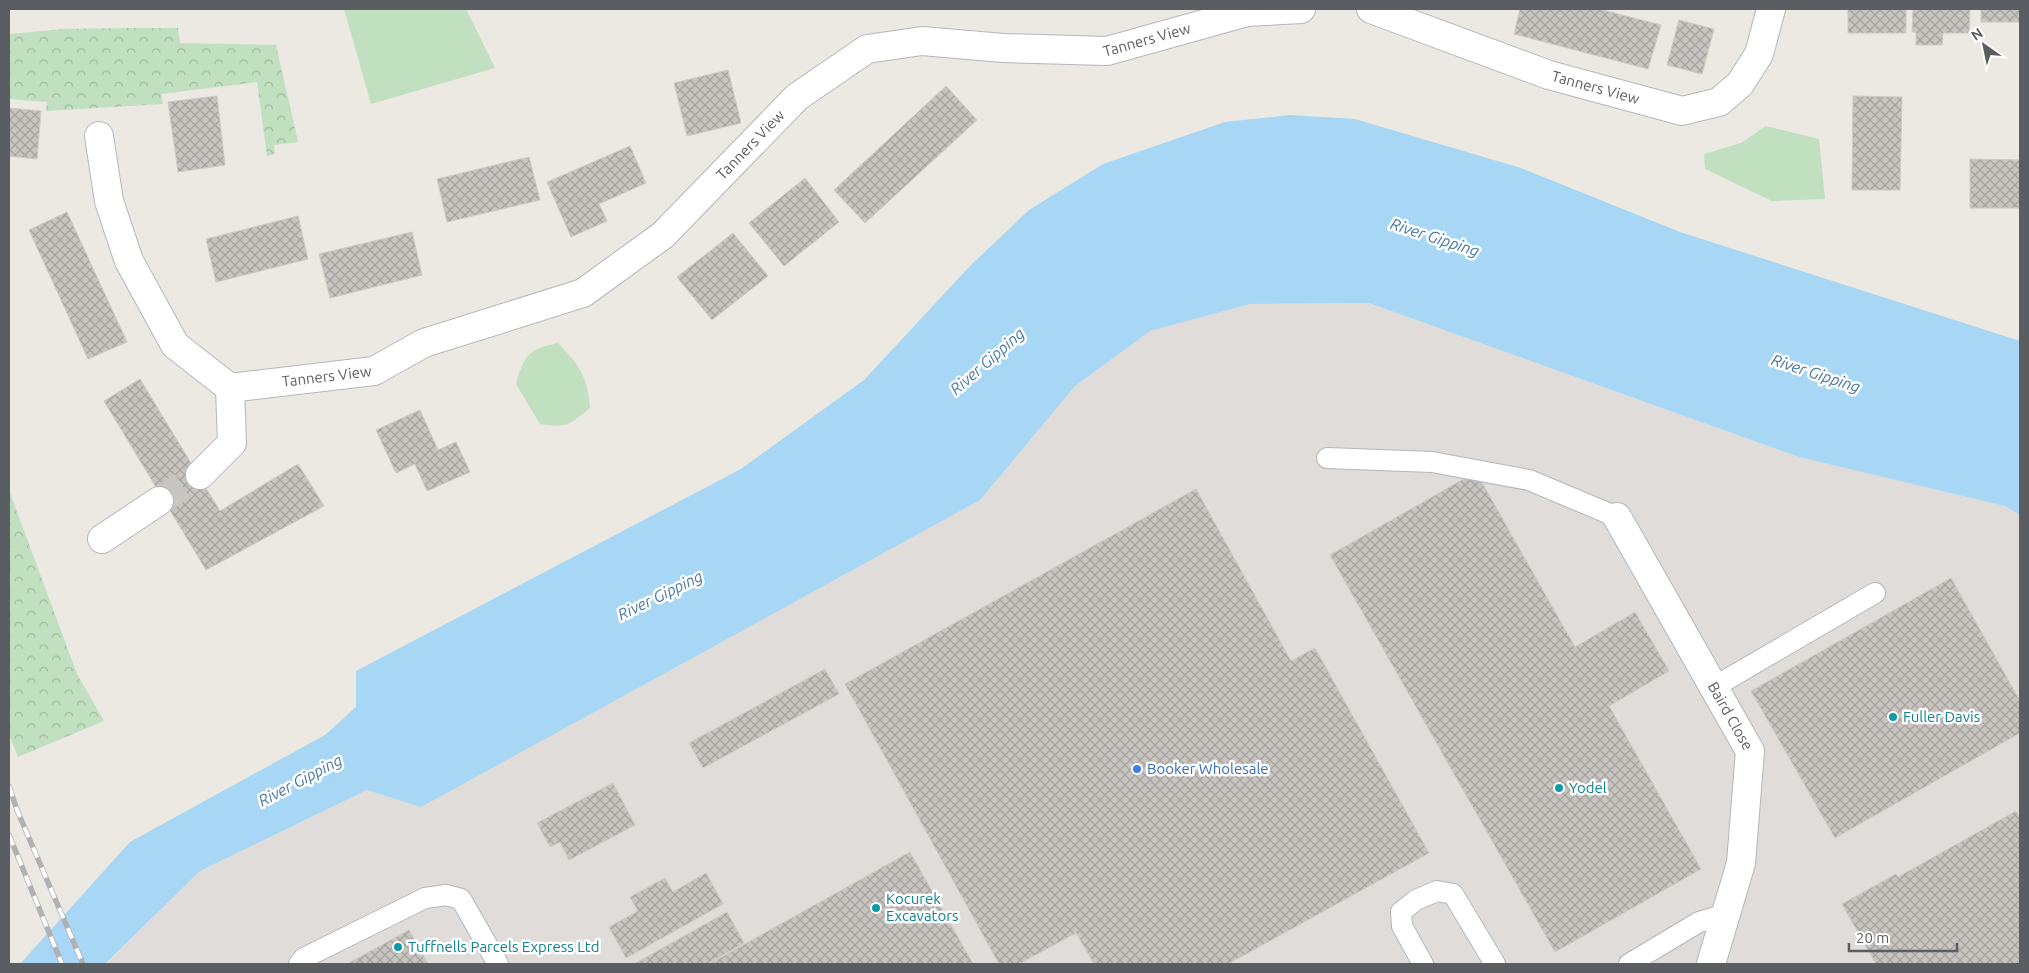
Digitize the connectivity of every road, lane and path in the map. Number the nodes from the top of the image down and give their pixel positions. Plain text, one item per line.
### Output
1 (1301, 9) edge
2 (1371, 9) edge
3 (1770, 9) edge
4 (99, 136) dead end
5 (230, 388) junction
6 (1327, 458) dead end
7 (200, 475) tunnel mouth
8 (159, 501) tunnel mouth
9 (1617, 517) joint
10 (102, 539) dead end
11 (1875, 593) dead end
12 (1714, 687) junction
13 (1726, 914) junction
14 (298, 964) edge
15 (498, 964) edge
16 (1424, 964) edge
17 (1496, 964) edge
18 (1629, 964) edge
19 (1711, 964) edge

1 - 5 street, Tanners View
2 - 3 street, Tanners View
4 - 5 street
5 - 7 street
6 - 9 lane
8 - 10 street
9 - 12 street, Baird Close
11 - 12 lane
12 - 13 street, Baird Close
13 - 18 lane
13 - 19 street, Baird Close
14 - 15 lane
16 - 17 lane

